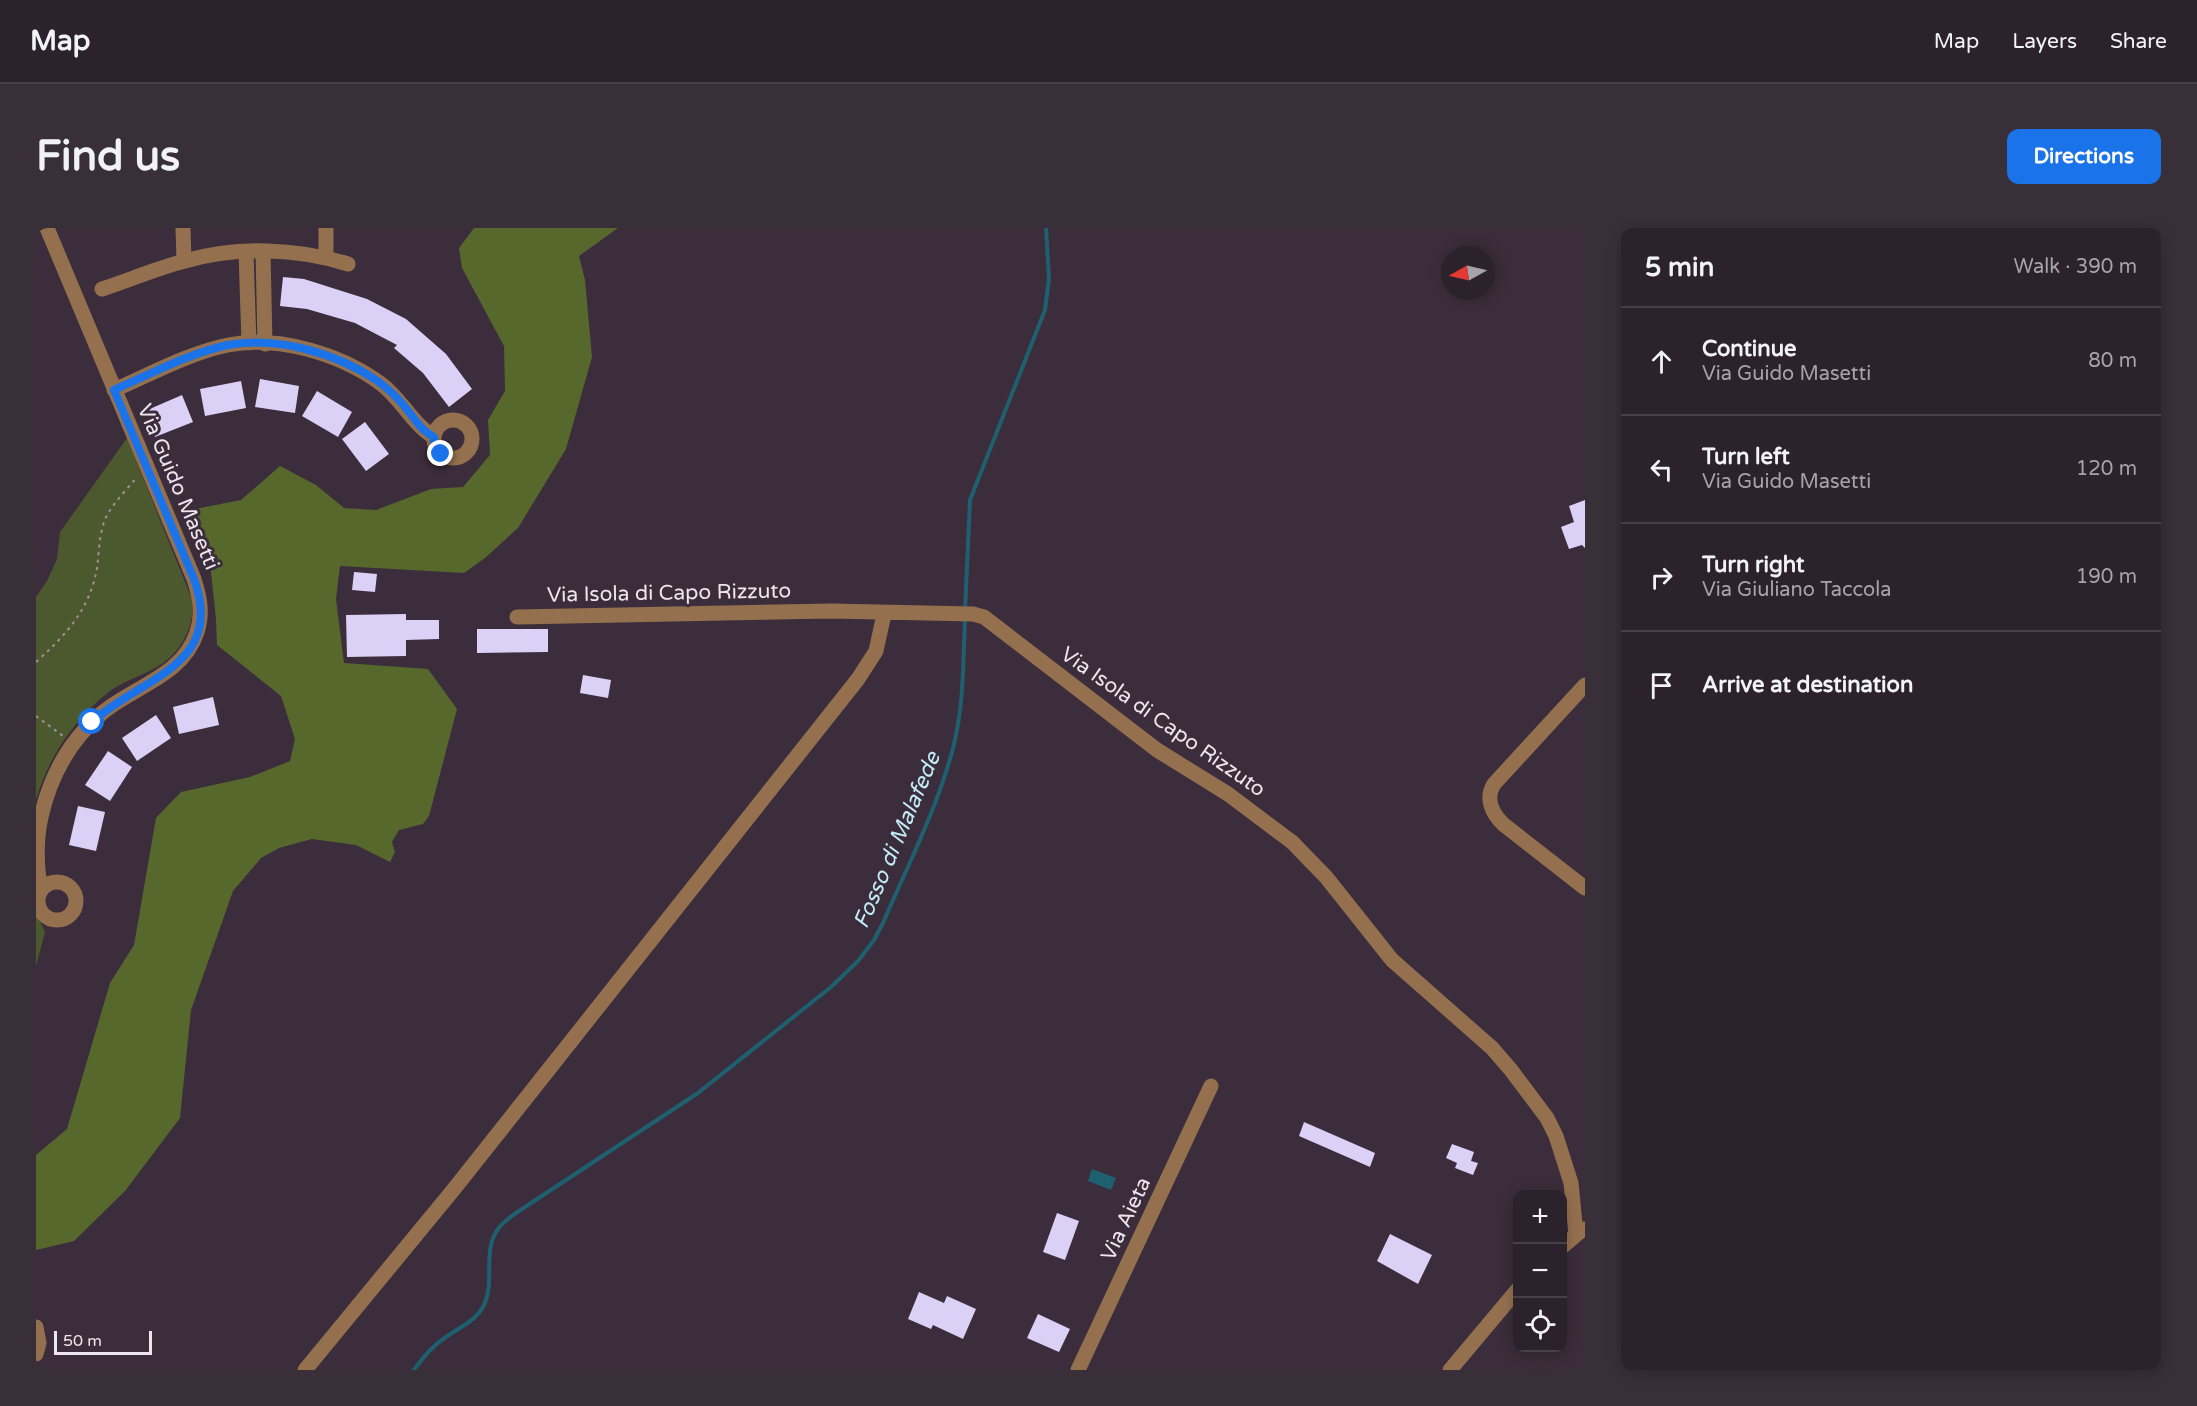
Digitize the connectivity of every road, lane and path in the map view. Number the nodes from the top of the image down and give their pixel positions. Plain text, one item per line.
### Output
1 (47, 228) edge
2 (183, 228) edge
3 (326, 228) edge
4 (263, 252) junction
5 (246, 253) junction
6 (326, 257) junction
7 (184, 261) junction
8 (348, 264) dead end
9 (102, 289) dead end
10 (249, 343) junction
11 (265, 344) junction
12 (114, 390) junction
13 (434, 437) dead end
14 (146, 466) junction
15 (884, 614) junction
16 (518, 617) dead end
17 (36, 662) edge
18 (1585, 685) edge
19 (36, 716) edge
20 (74, 743) junction
21 (1585, 888) edge
22 (41, 889) dead end
23 (1211, 1086) dead end
24 (1581, 1231) edge
25 (1566, 1244) edge
26 (1513, 1295) edge
27 (36, 1327) edge
28 (36, 1354) edge
29 (305, 1370) edge
30 (1078, 1370) edge
31 (1450, 1370) edge

1 - 12 street, Via Guido Masetti
2 - 7 street
3 - 6 street
4 - 5 street
4 - 6 street
4 - 11 street
5 - 7 street
5 - 10 street
6 - 8 street
7 - 9 street
10 - 11 street
10 - 12 street
11 - 13 street
12 - 14 street, Via Guido Masetti
14 - 17 path
14 - 20 street, Via Guido Masetti
15 - 16 street, Via Isola di Capo Rizzuto
15 - 24 street, Via Isola di Capo Rizzuto
15 - 29 street
18 - 21 street
19 - 20 path
20 - 22 street, Via Guido Masetti
23 - 30 street, Via Aieta
24 - 25 street
26 - 31 street
27 - 28 street

